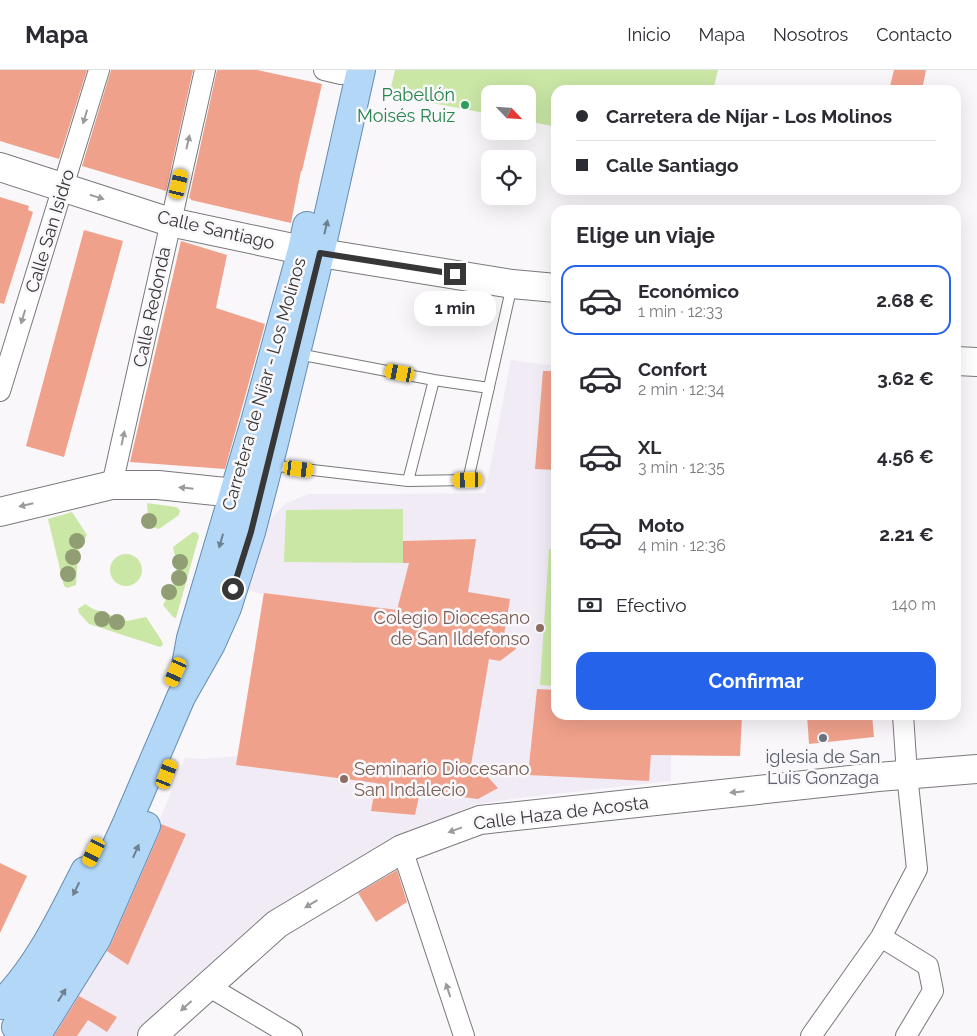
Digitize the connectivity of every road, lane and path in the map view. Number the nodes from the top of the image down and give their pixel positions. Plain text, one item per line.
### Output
1 (99, 70) edge
2 (205, 70) edge
3 (342, 71) edge
4 (0, 167) edge
5 (64, 187) junction
6 (170, 222) junction
7 (311, 252) junction
8 (512, 284) junction
9 (551, 288) edge
10 (290, 295) junction
11 (296, 353) junction
12 (961, 361) edge
13 (977, 362) edge
14 (434, 380) junction
15 (489, 388) junction
16 (0, 391) edge
17 (266, 450) junction
18 (408, 481) junction
19 (112, 485) junction
20 (235, 493) junction
21 (0, 512) edge
22 (201, 641) junction
23 (903, 720) edge
24 (977, 769) edge
25 (907, 774) junction
26 (402, 849) junction
27 (881, 937) junction
28 (208, 986) junction
29 (0, 1005) edge
30 (26, 1031) edge
31 (152, 1036) edge
32 (292, 1036) edge
33 (464, 1036) edge
34 (811, 1036) edge
35 (906, 1036) edge

1 -> 5 street, Calle San Isidro
6 -> 2 street, Calle Redonda
3 - 7 main road, Carretera de Níjar - Los Molinos
4 - 5 street, Calle Santiago
5 -> 6 street, Calle Santiago
5 -> 16 street, Calle San Isidro
6 - 7 street, Calle Santiago
19 -> 6 street, Calle Redonda
7 - 8 street, Calle Santiago
7 - 10 main road, Carretera de Níjar - Los Molinos
7 - 11 main road, Carretera de Níjar - Los Molinos
8 - 9 street, Calle Santiago
8 - 15 lane
10 - 17 lane
10 - 20 main road, Carretera de Níjar - Los Molinos
11 - 14 lane
11 - 17 main road, Carretera de Níjar - Los Molinos
12 - 13 street
14 - 15 lane
14 - 18 lane
15 - 18 lane
17 - 18 lane
17 - 22 main road, Carretera de Níjar - Los Molinos
20 -> 19 street
19 -> 21 street
20 -> 22 main road, Carretera de Níjar - Los Molinos
22 -> 29 main road
22 - 30 main road, Carretera de Níjar - Los Molinos
30 -> 22 main road
23 - 25 street
24 - 25 street, Calle Haza de Acosta
25 -> 26 street, Calle Haza de Acosta
25 - 27 street
26 -> 28 street, Calle Haza de Acosta
33 -> 26 street
27 - 34 street
27 - 35 street
28 -> 31 street, Calle Haza de Acosta
28 - 32 street

